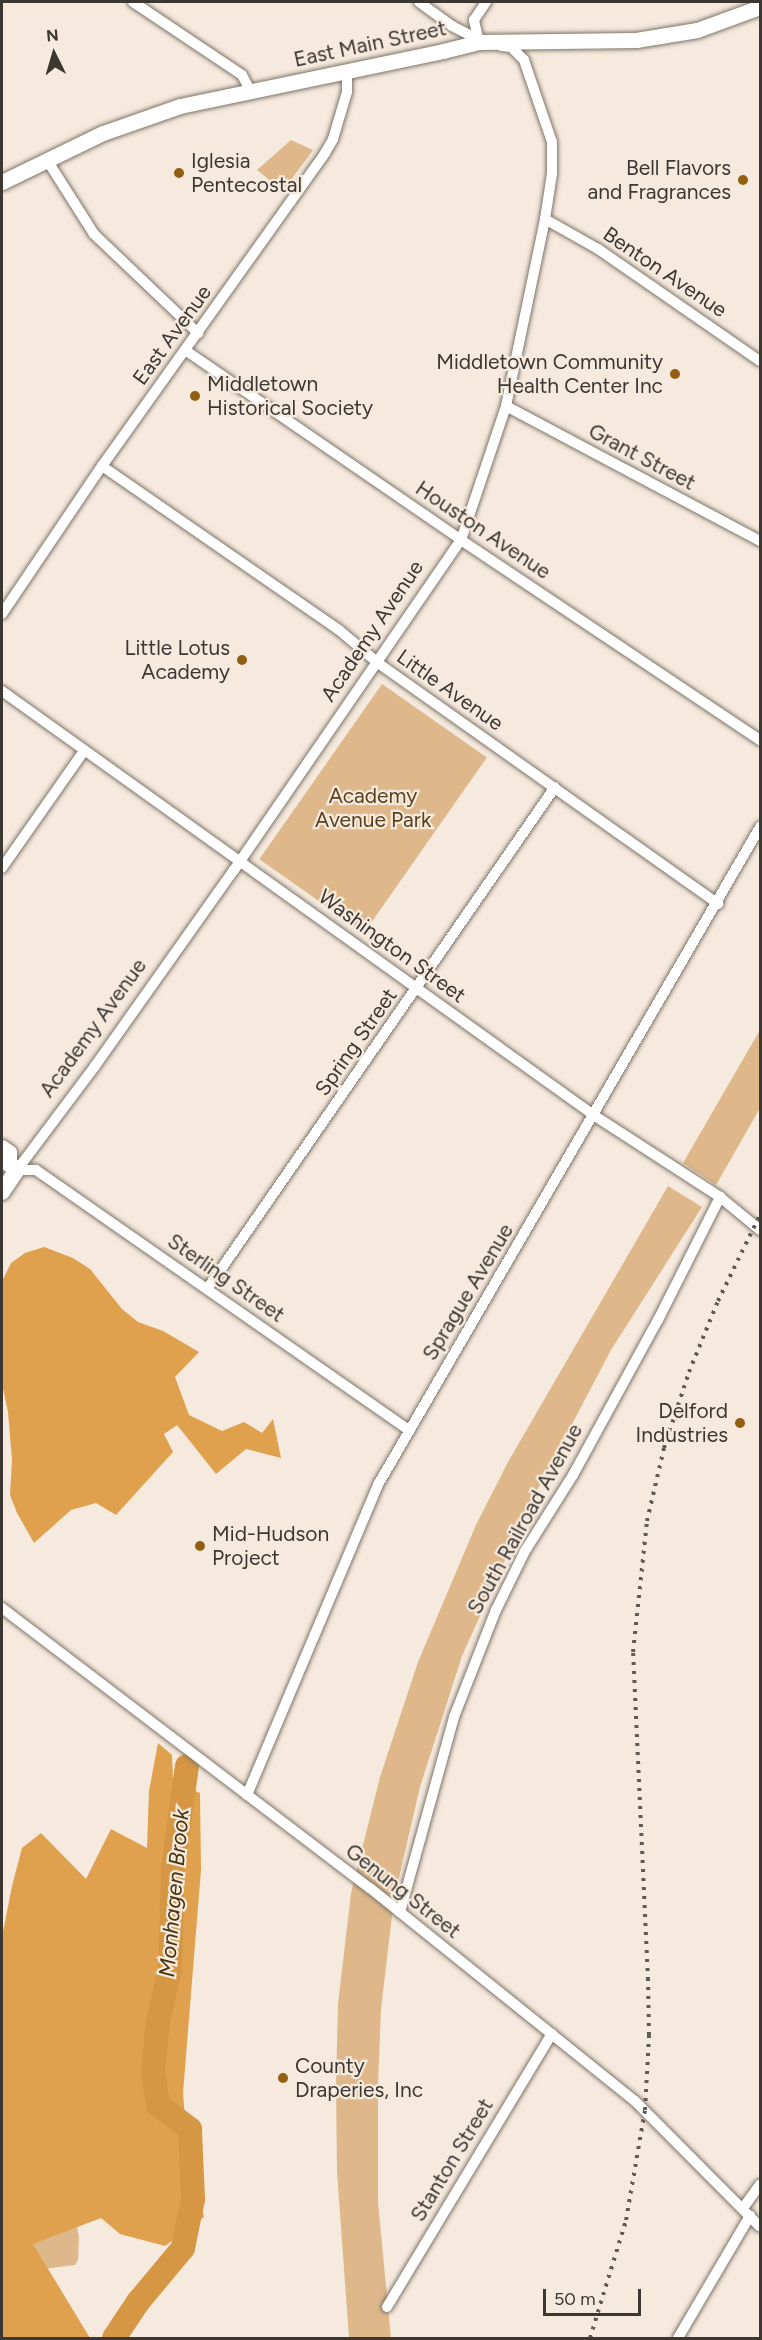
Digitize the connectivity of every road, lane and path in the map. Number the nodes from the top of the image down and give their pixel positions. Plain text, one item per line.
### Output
1 (133, 2) edge
2 (419, 2) edge
3 (486, 2) edge
4 (760, 7) edge
5 (479, 42) junction
6 (347, 70) junction
7 (250, 90) junction
8 (47, 160) junction
9 (2, 182) edge
10 (545, 219) junction
11 (198, 333) junction
12 (185, 350) junction
13 (760, 361) edge
14 (506, 406) junction
15 (102, 466) junction
16 (461, 540) junction
17 (760, 541) edge
18 (2, 614) edge
19 (378, 663) junction
20 (2, 691) edge
21 (760, 740) edge
22 (84, 751) junction
23 (555, 787) junction
24 (760, 827) edge
25 (240, 861) junction
26 (2, 868) edge
27 (718, 904) junction
28 (417, 988) junction
29 (595, 1116) junction
30 (2, 1148) edge
31 (9, 1168) edge
32 (2, 1192) edge
33 (720, 1197) junction
34 (760, 1230) edge
35 (208, 1288) junction
36 (409, 1430) junction
37 (2, 1608) edge
38 (247, 1795) junction
39 (400, 1912) junction
40 (552, 2034) junction
41 (760, 2185) edge
42 (747, 2212) junction
43 (760, 2227) edge
44 (387, 2307) dead end
45 (678, 2338) edge

1 - 7 street
2 - 5 street
3 - 5 street
4 - 5 main road, East Main Street
5 - 6 main road, East Main Street
5 - 10 street, Academy Avenue
6 - 7 main road, East Main Street
6 - 11 street, East Avenue
7 - 8 main road, East Main Street
8 - 9 main road, East Main Street
8 - 11 street
10 - 13 street, Benton Avenue
10 - 14 street, Academy Avenue
11 - 12 street, East Avenue
12 - 15 street, East Avenue
12 - 16 street, Houston Avenue
14 - 16 street, Academy Avenue
14 - 17 street, Grant Street
15 - 18 street, East Avenue
15 - 19 street, Little Avenue
16 - 19 street, Academy Avenue
16 - 21 street, Houston Avenue
19 - 23 street, Little Avenue
19 - 25 street, Academy Avenue
20 - 22 street, Washington Street
22 - 25 street, Washington Street
22 - 26 street
23 - 27 street, Little Avenue
23 - 28 street, Spring Street
24 - 27 street, Sprague Avenue
25 - 28 street, Washington Street
25 - 31 street, Academy Avenue
27 - 29 street, Sprague Avenue
28 - 29 street, Washington Street
28 - 35 street, Spring Street
29 - 33 street, Washington Street
29 - 36 street, Sprague Avenue
30 - 31 main road
31 - 32 main road, Academy Avenue
31 - 35 street, Sterling Street
33 - 34 street, Washington Street
33 - 39 street, South Railroad Avenue
35 - 36 street, Sterling Street
36 - 38 street, Sprague Avenue
37 - 38 street, Genung Street
38 - 39 street, Genung Street
39 - 40 street, Genung Street
40 - 42 street, Genung Street
40 - 44 street, Stanton Street
41 - 42 street
42 - 43 street, Genung Street
42 - 45 street

